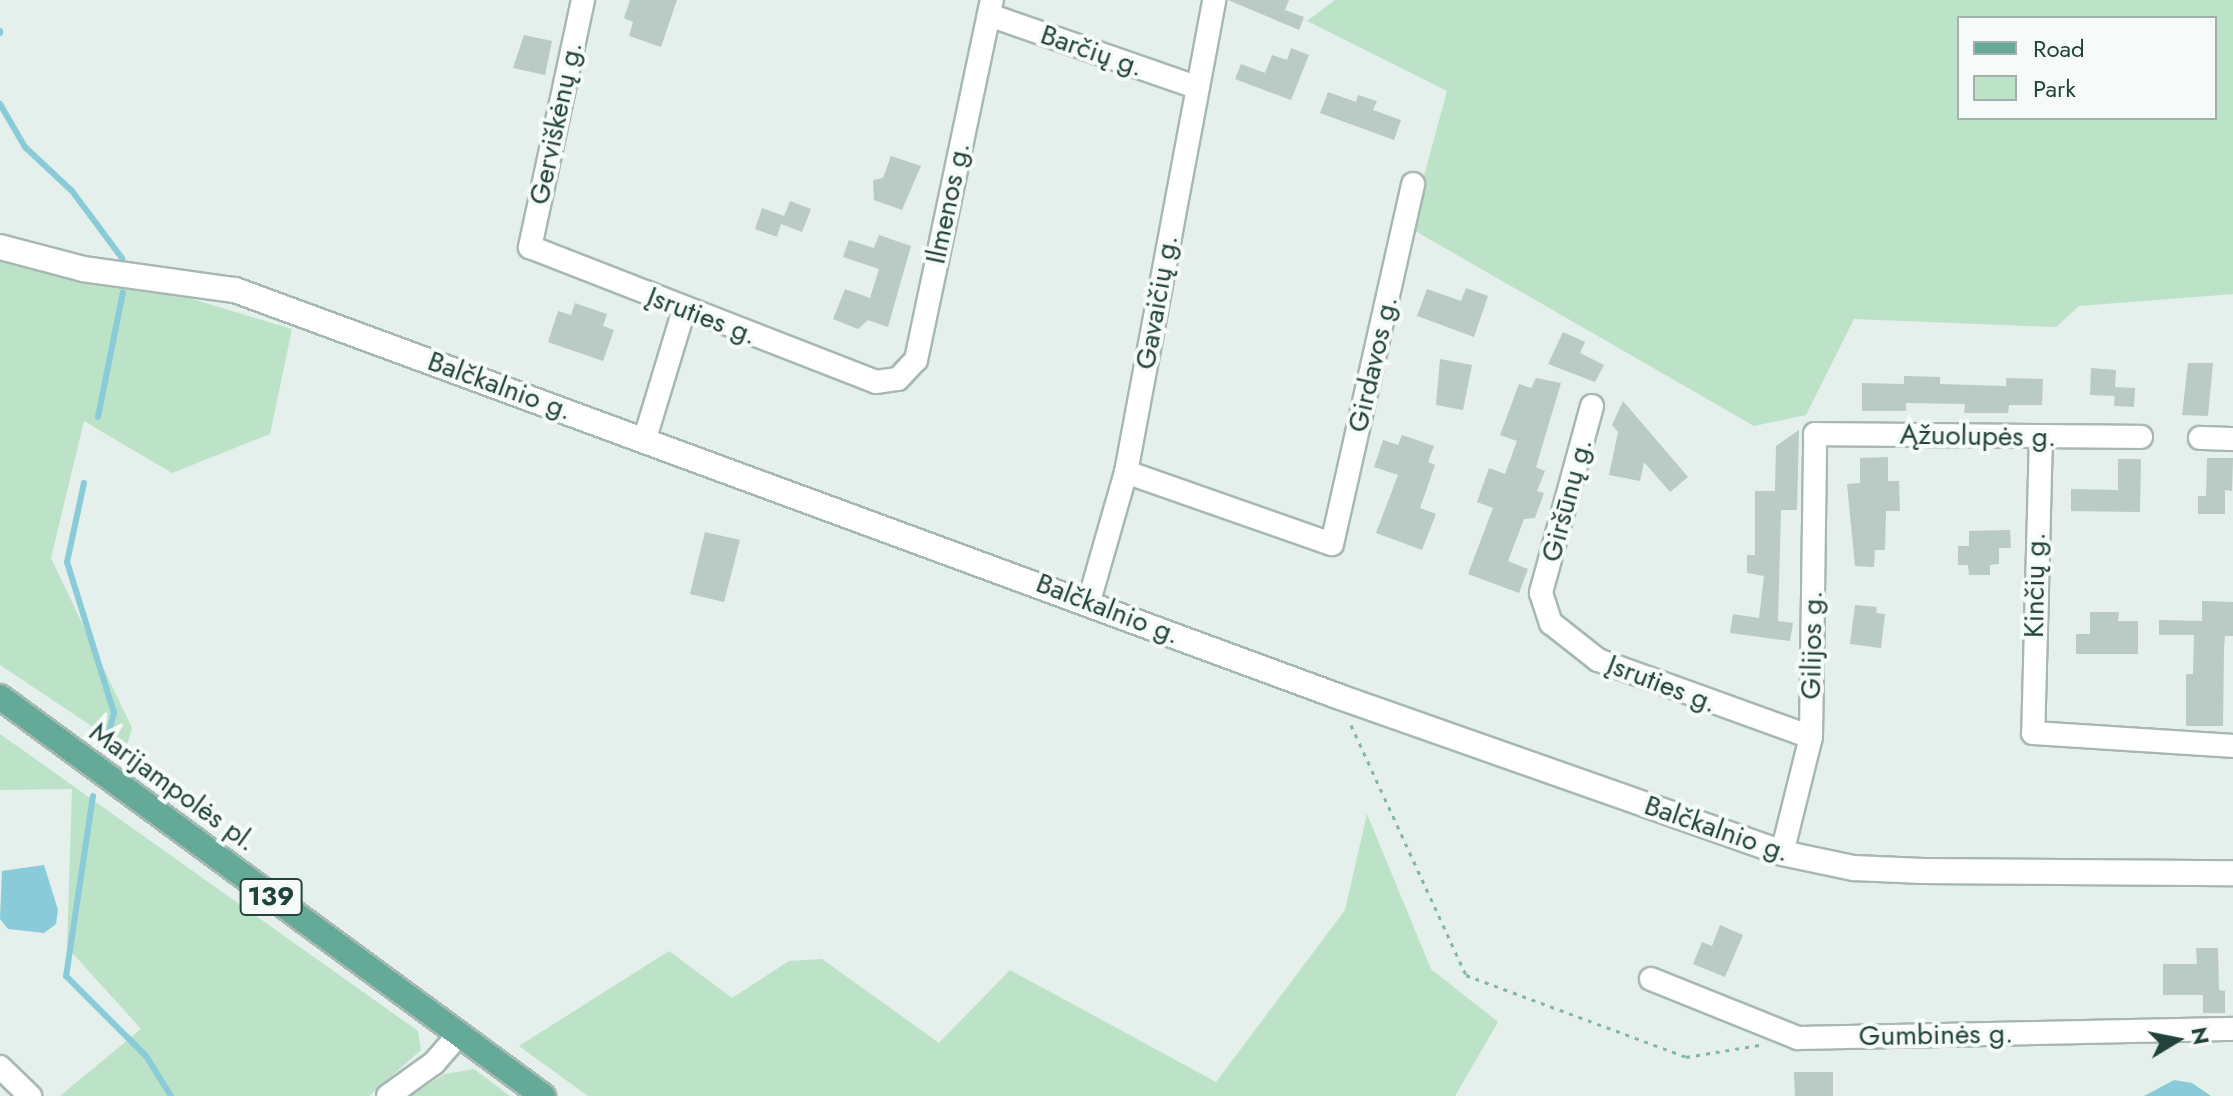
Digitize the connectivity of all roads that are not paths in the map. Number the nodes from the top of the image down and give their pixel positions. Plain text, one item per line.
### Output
1 (583, 0) edge
2 (1214, 0) edge
3 (991, 8) edge
4 (1196, 87) junction
5 (1413, 184) dead end
6 (0, 247) edge
7 (530, 247) joint
8 (684, 310) junction
9 (876, 382) joint
10 (1592, 406) dead end
11 (1815, 434) joint
12 (2041, 436) junction
13 (2141, 437) dead end
14 (645, 438) junction
15 (2200, 438) dead end
16 (2233, 439) edge
17 (1126, 472) junction
18 (1541, 593) joint
19 (1089, 601) junction
20 (0, 697) edge
21 (1811, 737) junction
22 (2233, 746) edge
23 (1782, 853) junction
24 (2233, 873) edge
25 (1651, 979) dead end
26 (2233, 1029) edge
27 (459, 1034) junction
28 (0, 1067) edge
29 (30, 1096) edge
30 (388, 1096) edge
31 (543, 1096) edge

1 - 7 street, Gerviškėnų g.
2 - 4 street, Gavaičių g.
3 - 4 street, Barčių g.
3 - 9 street, Ilmenos g.
4 - 17 street, Gavaičių g.
5 - 17 street, Girdavos g.
6 - 14 street, Balčkalnio g.
7 - 8 street, Įsruties g.
8 - 9 street, Įsruties g.
8 - 14 street
10 - 18 street, Giršūnų g.
11 - 12 street, Ąžuolupės g.
11 - 21 street, Gilijos g.
12 - 13 street, Ąžuolupės g.
12 - 22 street, Kinčių g.
14 - 19 street, Balčkalnio g.
15 - 16 street
17 - 19 street, Gavaičių g.
18 - 21 street, Įsruties g.
19 - 23 street, Balčkalnio g.
20 - 27 main road, Marijampolės pl. / 139
21 - 23 street, Gilijos g.
23 - 24 street, Balčkalnio g.
25 - 26 street, Gumbinės g.
27 - 30 street
27 - 31 main road, Marijampolės pl. / 139
28 - 29 street

